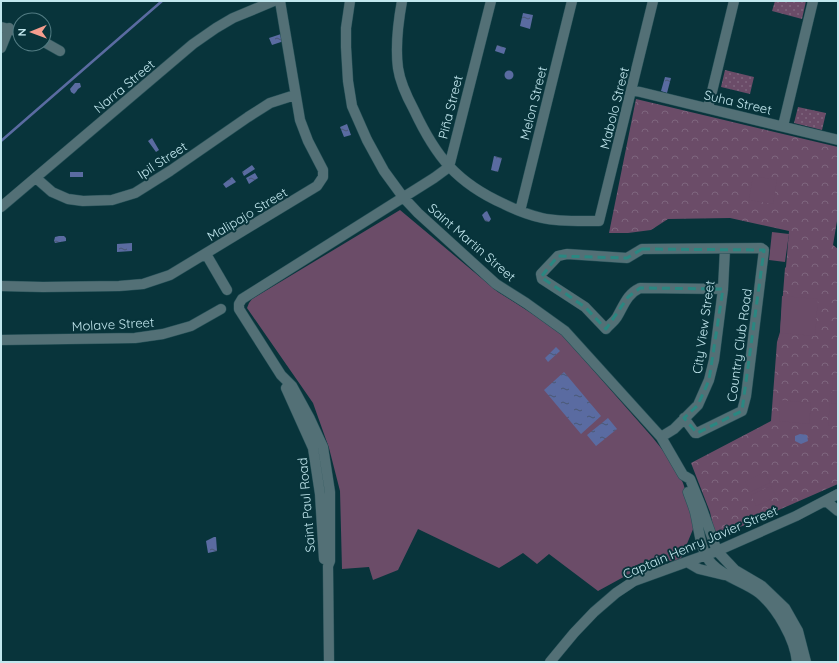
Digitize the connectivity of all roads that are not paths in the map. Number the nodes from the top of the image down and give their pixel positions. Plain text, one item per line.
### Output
1 (274, 1) edge
2 (280, 1) edge
3 (350, 1) edge
4 (402, 1) edge
5 (491, 1) edge
6 (572, 1) edge
7 (654, 1) edge
8 (734, 1) edge
9 (813, 1) edge
10 (5, 28) edge
11 (52, 46) edge
12 (1, 48) edge
13 (60, 51) dead end
14 (632, 90) junction
15 (295, 95) junction
16 (708, 108) junction
17 (783, 126) junction
18 (838, 140) edge
19 (448, 167) junction
20 (36, 178) junction
21 (403, 197) junction
22 (1, 207) edge
23 (520, 211) junction
24 (725, 249) junction
25 (206, 254) junction
26 (1, 286) edge
27 (723, 289) junction
28 (227, 290) dead end
29 (221, 309) dead end
30 (1, 340) edge
31 (684, 418) junction
32 (661, 437) junction
33 (683, 474) junction
34 (838, 494) edge
35 (826, 501) junction
36 (838, 511) edge
37 (717, 551) junction
38 (706, 555) junction
39 (687, 562) junction
40 (727, 576) junction
41 (329, 662) edge
42 (550, 662) edge
43 (797, 662) edge
44 (806, 662) edge

1 - 20 street, Narra Street
2 - 15 street, Malipajo Street
3 - 21 street, Saint Martin Street
4 - 19 street
5 - 19 street, Piña Street
6 - 23 street, Melon Street
7 - 14 street, Mabolo Street
8 - 16 street
9 - 17 street
10 - 12 street
11 - 13 street
14 - 16 street, Suha Street
14 - 23 street, Mabolo Street
15 - 20 street, Ipil Street
15 - 25 street, Malipajo Street
16 - 17 street, Suha Street
17 - 18 street, Suha Street
19 - 21 street
19 - 23 street
20 - 22 street, Narra Street
21 - 32 street, Saint Martin Street
21 - 41 street, Saint Paul Road
24 - 27 street, City View Street
24 - 27 street
24 - 31 street, Country Club Road
25 - 26 street, Malipajo Street
25 - 28 street
27 - 31 street, City View Street
29 - 30 street, Molave Street
31 - 32 street, City View Street
32 - 33 street, Saint Martin Street
33 - 37 street, Saint Martin Street
33 - 38 street, Saint Martin Street
34 - 35 street, Captain Henry Javier Street
35 - 36 street
35 - 37 street, Captain Henry Javier Street
37 - 38 street, Captain Henry Javier Street
37 - 44 street
38 - 39 street, Captain Henry Javier Street
38 - 40 street
39 - 40 street
39 - 42 street, Captain Henry Javier Street
40 - 43 street

